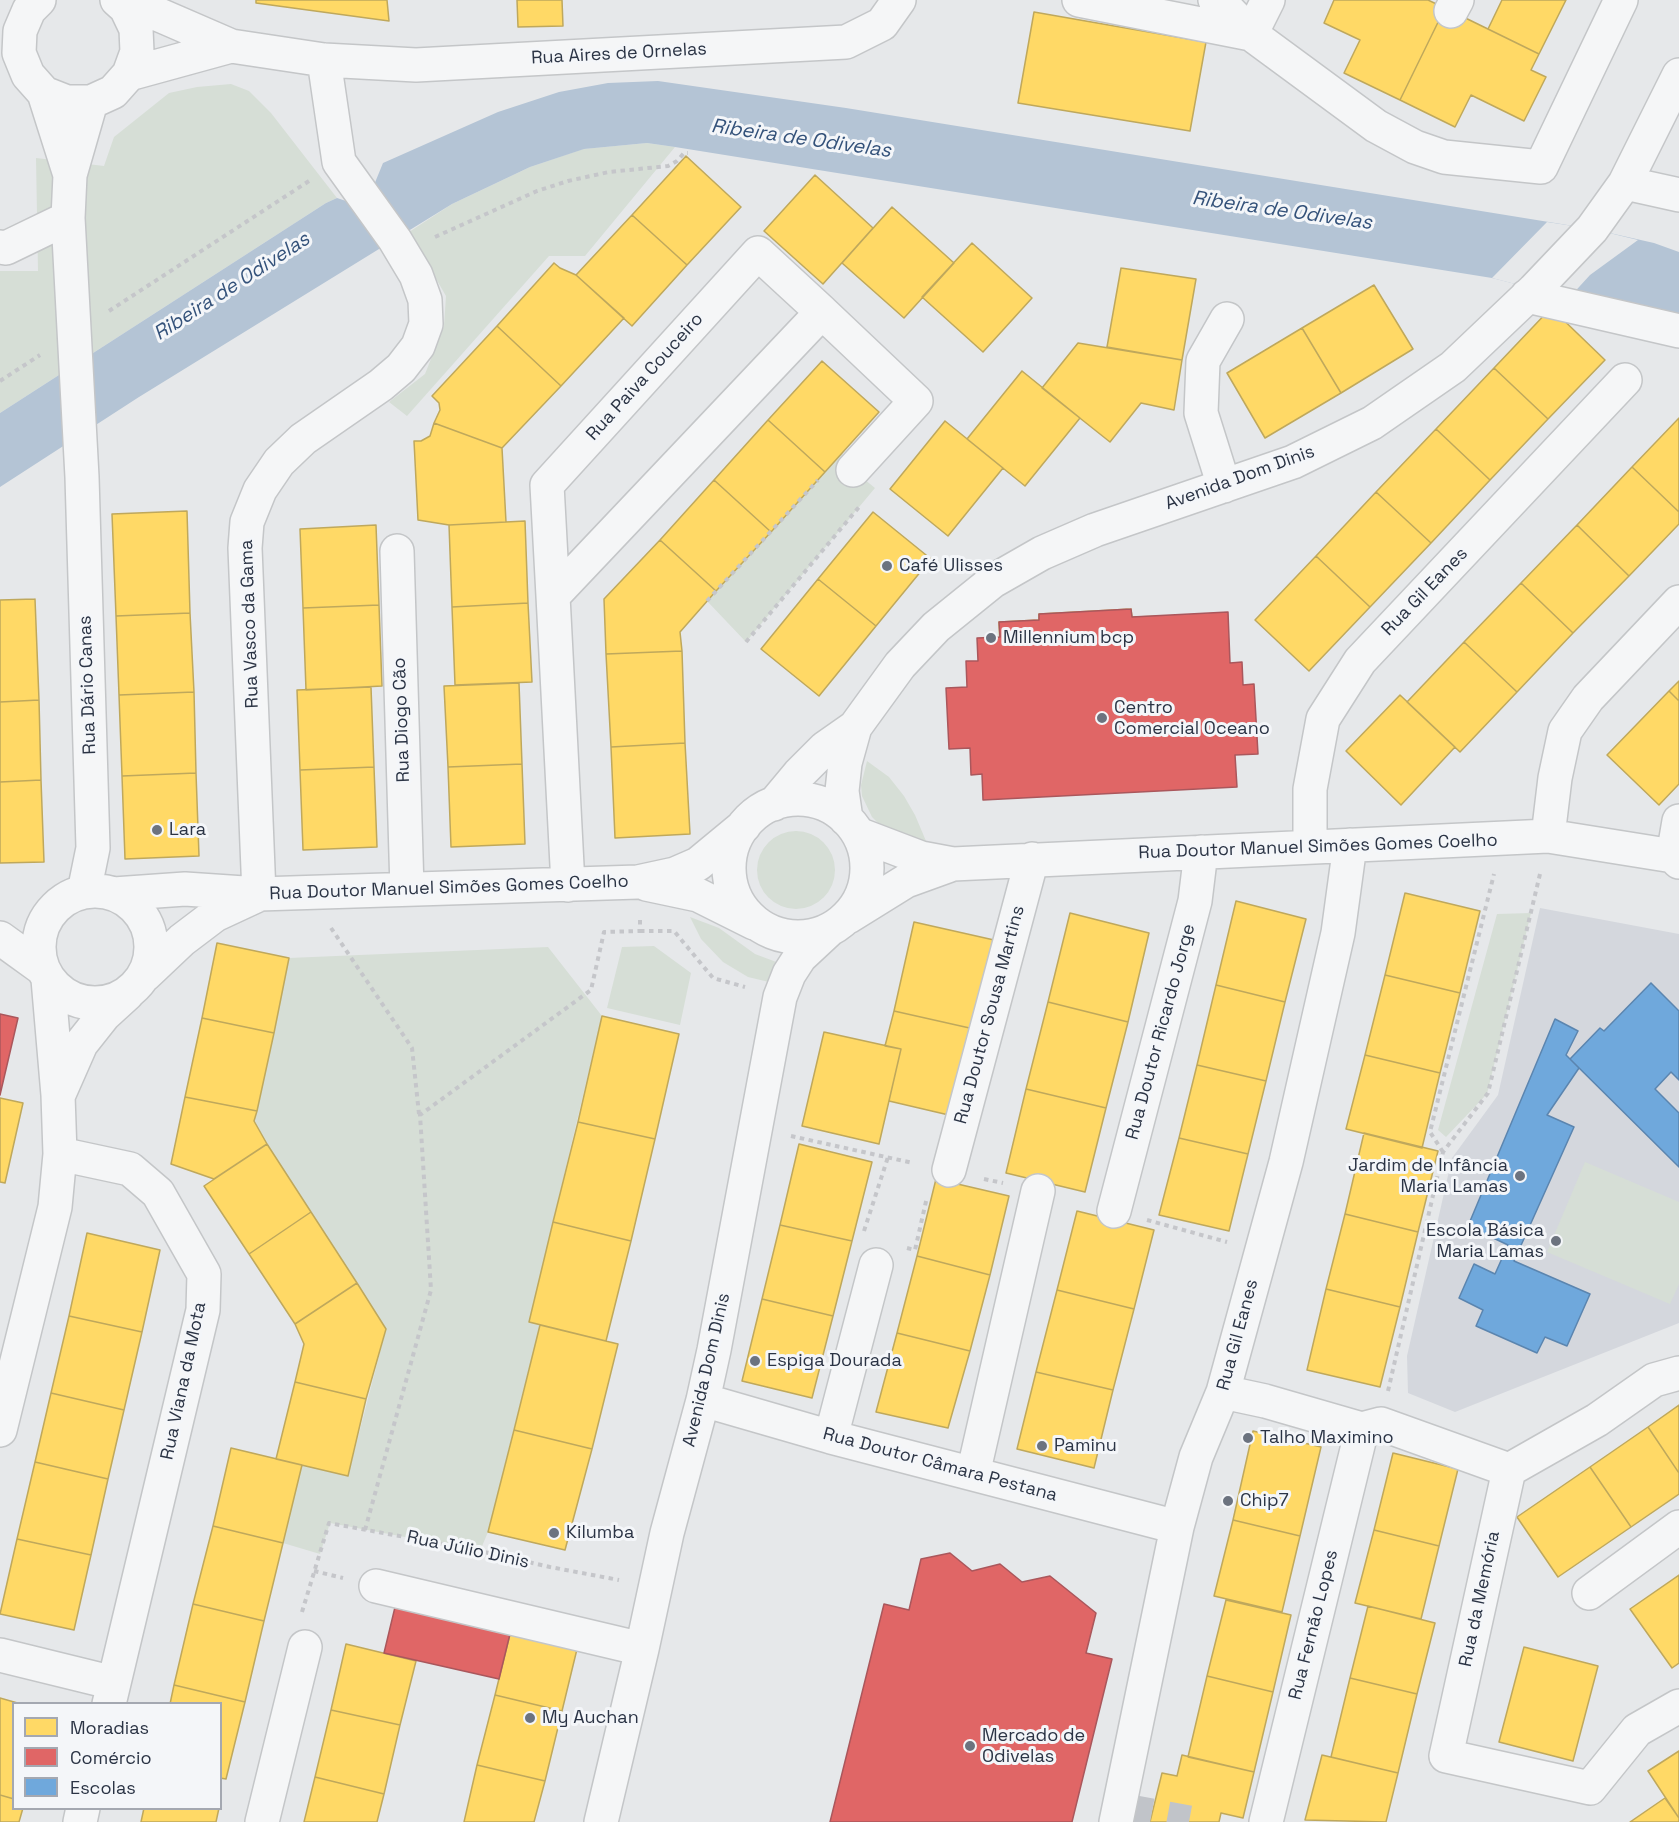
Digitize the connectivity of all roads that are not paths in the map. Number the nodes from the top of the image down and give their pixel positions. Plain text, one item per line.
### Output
1 (39, 0) edge
2 (117, 0) edge
3 (125, 0) edge
4 (898, 0) edge
5 (1081, 0) edge
6 (1215, 0) edge
7 (1268, 0) edge
8 (1621, 0) edge
9 (1251, 34) junction
10 (10, 42) edge
11 (231, 46) junction
12 (324, 60) junction
13 (129, 74) junction
14 (1679, 75) edge
15 (44, 93) junction
16 (91, 102) junction
17 (70, 175) junction
18 (1625, 183) junction
19 (1679, 195) edge
20 (68, 218) junction
21 (0, 247) edge
22 (1530, 293) junction
23 (822, 312) junction
24 (1227, 319) dead end
25 (1679, 331) edge
26 (1625, 380) dead end
27 (853, 470) road end
28 (1224, 486) junction
29 (398, 551) dead end
30 (553, 596) junction
31 (1679, 602) edge
32 (855, 727) junction
33 (774, 804) junction
34 (1679, 821) edge
35 (744, 826) junction
36 (852, 826) junction
37 (1548, 836) junction
38 (1350, 845) junction
39 (1310, 847) junction
40 (1201, 852) junction
41 (1032, 859) junction
42 (1676, 859) edge
43 (952, 864) junction
44 (638, 882) junction
45 (568, 885) junction
46 (406, 889) junction
47 (99, 893) junction
48 (259, 894) junction
49 (839, 923) junction
50 (765, 929) junction
51 (0, 939) edge
52 (45, 974) junction
53 (140, 981) junction
54 (58, 1095) junction
55 (60, 1154) junction
56 (939, 1180) road end
57 (1023, 1187) road end
58 (1114, 1211) dead end
59 (869, 1252) road end
60 (1679, 1373) edge
61 (1223, 1392) junction
62 (703, 1400) junction
63 (1372, 1426) junction
64 (0, 1430) edge
65 (831, 1437) junction
66 (1509, 1470) junction
67 (973, 1474) junction
68 (1177, 1527) junction
69 (1679, 1527) edge
70 (376, 1586) dead end
71 (1589, 1593) dead end
72 (305, 1647) dead end
73 (642, 1649) junction
74 (0, 1655) edge
75 (111, 1693) edge
76 (1679, 1706) edge
77 (262, 1822) edge
78 (601, 1822) edge
79 (1116, 1822) edge
80 (1266, 1822) edge

1 - 10 street
2 - 13 street
3 - 11 street
4 - 12 street, Rua Aires de Ornelas
5 - 9 street
6 - 9 street
7 - 9 street
8 - 9 street
10 - 15 street
11 - 12 street, Rua Aires de Ornelas
11 - 13 street
12 - 48 street, Rua Vasco da Gama
13 - 16 street
14 - 18 street, Avenida Dom Dinis
15 - 16 street
15 - 17 street
16 - 17 street
17 - 20 street, Rua Dário Canas
18 - 19 street
18 - 22 street, Avenida Dom Dinis
20 - 21 street
20 - 47 street, Rua Dário Canas
22 - 25 street
22 - 28 street, Avenida Dom Dinis
23 - 27 street, Rua Paiva Couceiro
23 - 30 street
23 - 30 street, Rua Paiva Couceiro
24 - 28 street
26 - 39 street, Rua Gil Eanes
28 - 32 street, Avenida Dom Dinis
29 - 46 street, Rua Diogo Cão
30 - 45 street, Rua Paiva Couceiro
31 - 37 street
32 - 33 street, Avenida Dom Dinis
32 - 36 street, Avenida Dom Dinis
33 - 35 street
33 - 36 street
34 - 42 street
35 - 44 street, Rua Doutor Manuel Simões Gomes Coelho
35 - 50 street
36 - 43 street, Rua Doutor Manuel Simões Gomes Coelho
36 - 49 street
37 - 38 street, Rua Doutor Manuel Simões Gomes Coelho
37 - 42 street, Rua Doutor Manuel Simões Gomes Coelho
38 - 39 street, Rua Doutor Manuel Simões Gomes Coelho
38 - 61 street, Rua Gil Eanes
39 - 40 street, Rua Doutor Manuel Simões Gomes Coelho
40 - 41 street, Rua Doutor Manuel Simões Gomes Coelho
40 - 58 street, Rua Doutor Ricardo Jorge
41 - 43 street, Rua Doutor Manuel Simões Gomes Coelho
41 - 56 street, Rua Doutor Sousa Martins
43 - 49 street, Rua Doutor Manuel Simões Gomes Coelho
44 - 45 street, Rua Doutor Manuel Simões Gomes Coelho
44 - 50 street, Rua Doutor Manuel Simões Gomes Coelho
45 - 46 street, Rua Doutor Manuel Simões Gomes Coelho
46 - 48 street, Rua Doutor Manuel Simões Gomes Coelho
47 - 48 street, Rua Doutor Manuel Simões Gomes Coelho
47 - 52 street
47 - 53 street
48 - 53 street, Rua Doutor Manuel Simões Gomes Coelho
49 - 50 street
49 - 62 street, Avenida Dom Dinis
51 - 52 street
52 - 53 street
52 - 54 street
53 - 54 street
54 - 55 street
55 - 64 street
55 - 75 street, Rua Viana da Mota
57 - 67 street
59 - 65 street
60 - 66 street
61 - 63 street
61 - 68 street, Rua Gil Eanes
62 - 65 street, Rua Doutor Câmara Pestana
62 - 73 street, Avenida Dom Dinis
63 - 66 street
63 - 80 street, Rua Fernão Lopes
65 - 67 street, Rua Doutor Câmara Pestana
66 - 76 street, Rua da Memória
67 - 68 street, Rua Doutor Câmara Pestana
68 - 79 street, Rua Gil Eanes
69 - 71 street
70 - 73 street
72 - 77 street
73 - 78 street, Avenida Dom Dinis
74 - 75 street, Rua Viana da Mota

